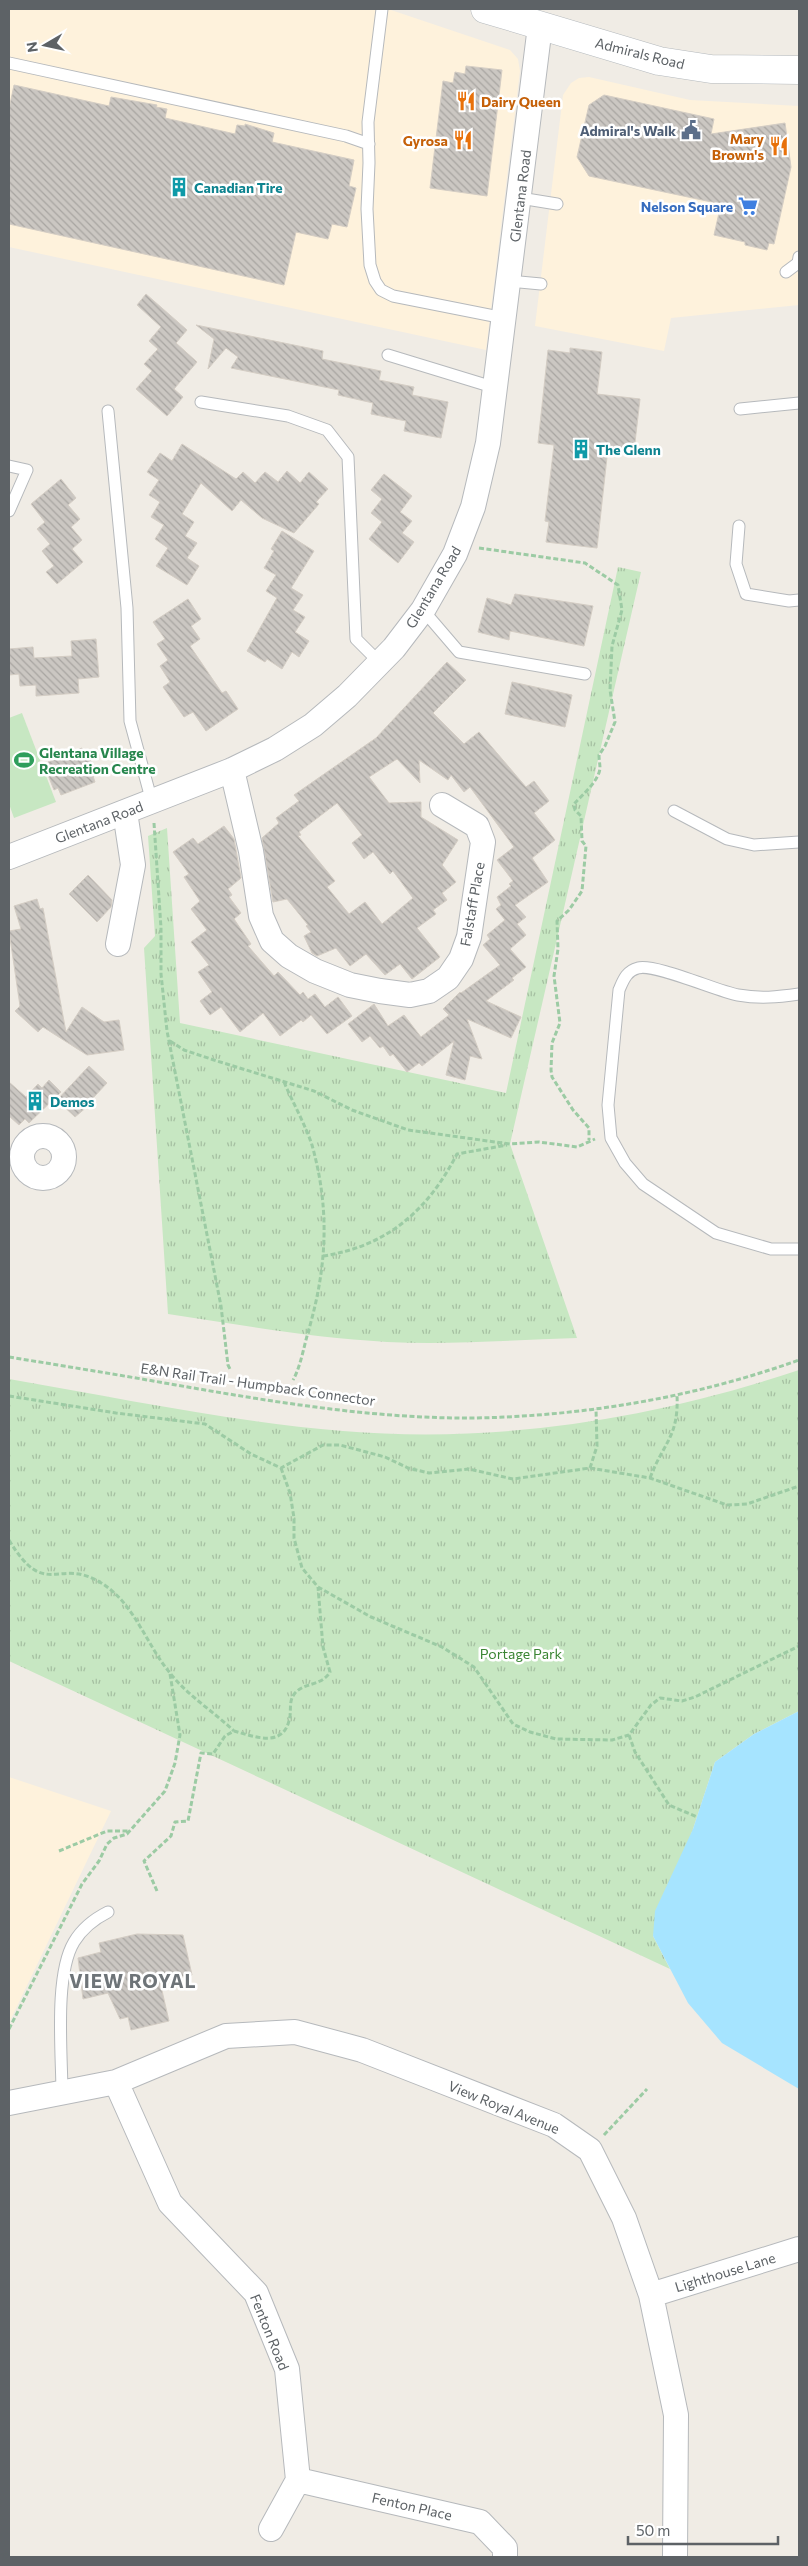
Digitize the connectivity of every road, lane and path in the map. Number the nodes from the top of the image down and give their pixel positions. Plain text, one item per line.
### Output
1 (382, 9) edge
2 (484, 9) edge
3 (540, 21) junction
4 (9, 63) edge
5 (799, 70) edge
6 (369, 144) junction
7 (520, 198) junction
8 (557, 204) dead end
9 (799, 257) edge
10 (786, 272) dead end
11 (509, 281) junction
12 (541, 284) dead end
13 (504, 318) junction
14 (388, 355) dead end
15 (496, 388) junction
16 (201, 402) dead end
17 (799, 403) edge
18 (740, 409) dead end
19 (108, 411) dead end
20 (9, 466) edge
21 (9, 511) edge
22 (739, 526) dead end
23 (460, 544) junction
24 (799, 600) edge
25 (423, 610) junction
26 (380, 663) junction
27 (585, 674) dead end
28 (232, 770) junction
29 (152, 802) junction
30 (442, 805) dead end
31 (674, 811) dead end
32 (125, 812) junction
33 (799, 842) edge
34 (9, 858) edge
35 (118, 944) dead end
36 (799, 994) edge
37 (169, 1040) junction
38 (284, 1082) junction
39 (510, 1144) junction
40 (799, 1248) edge
41 (324, 1256) junction
42 (9, 1356) edge
43 (799, 1360) edge
44 (231, 1371) dead end
45 (293, 1380) dead end
46 (677, 1395) junction
47 (9, 1396) edge
48 (596, 1409) junction
49 (281, 1468) junction
50 (590, 1468) junction
51 (650, 1478) junction
52 (799, 1486) edge
53 (9, 1540) edge
54 (318, 1586) junction
55 (799, 1646) edge
56 (170, 1674) junction
57 (234, 1732) junction
58 (629, 1735) junction
59 (697, 1817) dead end
60 (129, 1831) junction
61 (59, 1851) dead end
62 (157, 1891) dead end
63 (108, 1912) dead end
64 (9, 2029) edge
65 (116, 2082) junction
66 (647, 2089) dead end
67 (62, 2094) junction
68 (9, 2103) edge
69 (590, 2150) junction
70 (799, 2249) edge
71 (651, 2295) junction
72 (298, 2480) junction
73 (271, 2529) dead end
74 (505, 2557) edge
75 (675, 2557) edge

1 - 6 lane
2 - 3 main road, Admirals Road
3 - 5 main road, Admirals Road
3 - 7 street, Glentana Road
4 - 6 lane
6 - 13 lane
7 - 8 lane
7 - 11 street, Glentana Road
9 - 10 lane
11 - 12 lane
11 - 13 street, Glentana Road
13 - 15 street, Glentana Road
14 - 15 lane
15 - 23 street, Glentana Road
16 - 26 lane
17 - 18 lane
19 - 29 lane
20 - 21 lane
22 - 24 lane
23 - 25 street, Glentana Road
23 - 39 path
25 - 26 street, Glentana Road
25 - 27 lane
26 - 28 street, Glentana Road
28 - 29 street, Glentana Road
28 - 30 street, Falstaff Place
29 - 32 street, Glentana Road
29 - 37 path
31 - 33 lane
32 - 34 street, Glentana Road
32 - 35 street
36 - 40 lane
37 - 38 path
37 - 44 path
38 - 39 path
38 - 41 path
39 - 41 path
41 - 45 path
42 - 48 path, E&N Rail Trail - Humpback Connector
43 - 46 path, E&N Rail Trail - Humpback Connector
46 - 48 path, E&N Rail Trail - Humpback Connector
46 - 51 path
47 - 49 path
48 - 50 path
49 - 50 path
49 - 54 path
50 - 51 path
51 - 52 path
53 - 56 path
54 - 57 path
54 - 58 path
55 - 58 path
56 - 57 path
56 - 60 path
57 - 62 path
58 - 59 path
60 - 61 path
60 - 64 path
63 - 67 lane
65 - 67 street, View Royal Avenue
65 - 69 street, View Royal Avenue
65 - 72 street, Fenton Road
66 - 69 path
67 - 68 street, View Royal Avenue
69 - 71 street, View Royal Avenue
70 - 71 street, Lighthouse Lane
71 - 75 street, View Royal Avenue
72 - 73 street
72 - 74 street, Fenton Place

